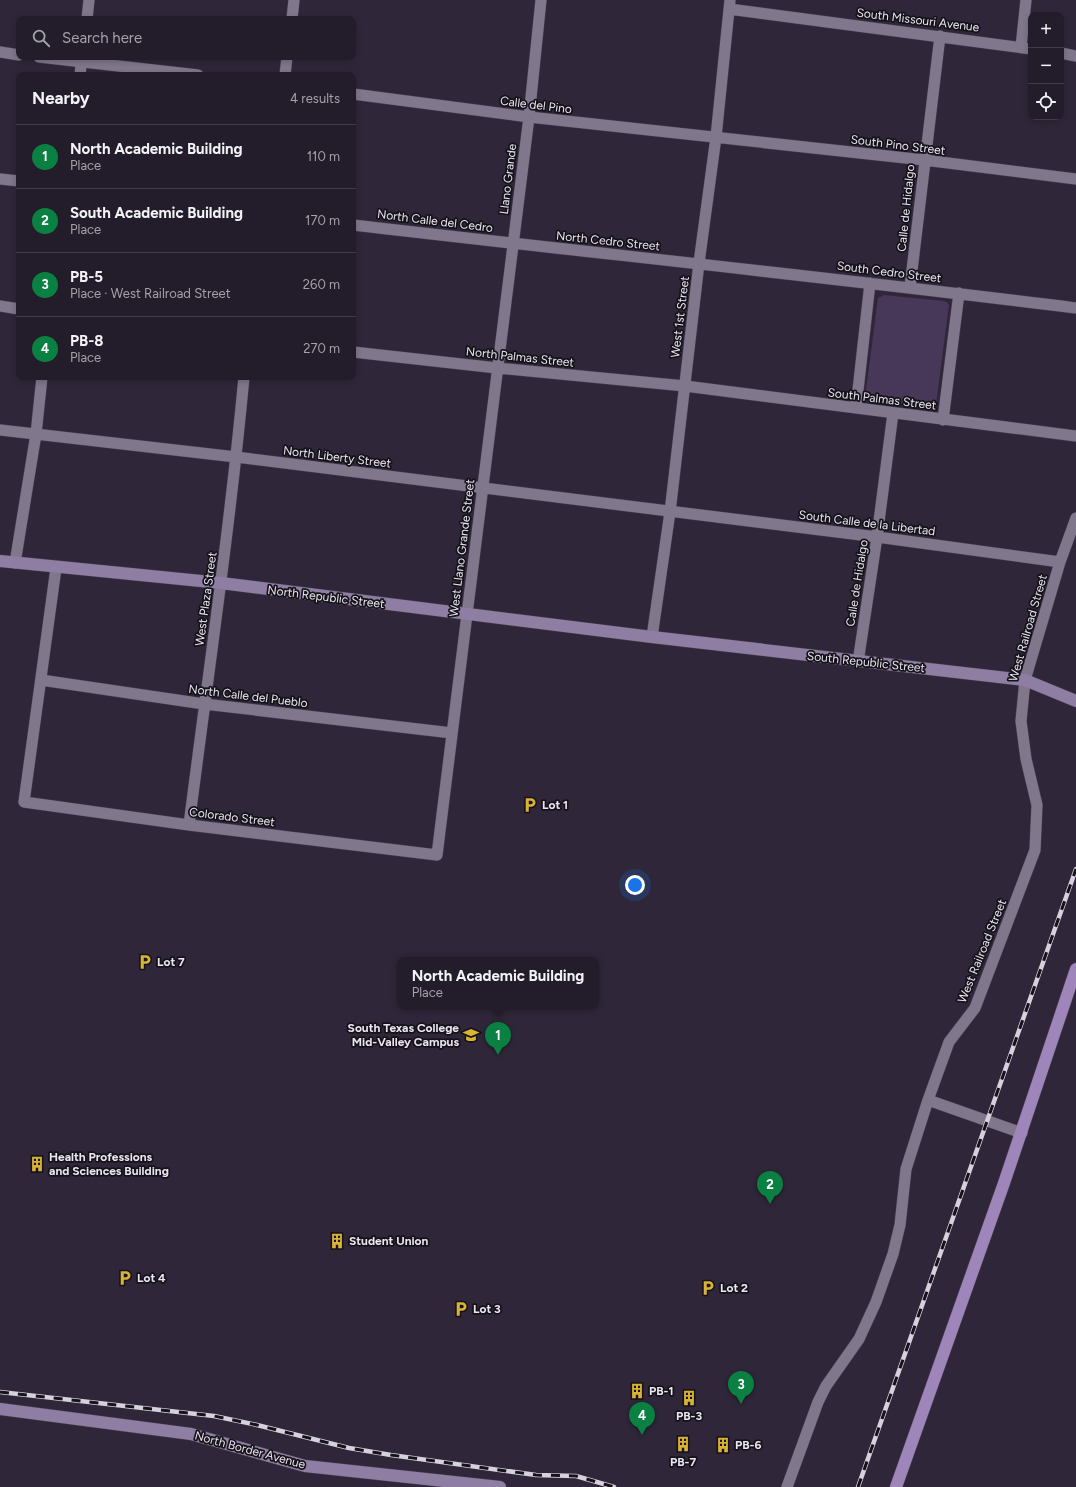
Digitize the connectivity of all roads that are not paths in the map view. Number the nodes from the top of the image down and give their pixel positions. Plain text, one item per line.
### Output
1 (89, 0) edge
2 (294, 0) edge
3 (542, 0) edge
4 (1026, 0) edge
5 (730, 5) edge
6 (87, 16) edge
7 (292, 16) edge
8 (940, 36) junction
9 (1026, 48) edge
10 (0, 52) edge
11 (1064, 54) edge
12 (16, 55) edge
13 (1076, 56) edge
14 (82, 60) edge
15 (287, 60) edge
16 (80, 72) edge
17 (175, 72) edge
18 (285, 72) edge
19 (356, 94) edge
20 (529, 117) junction
21 (716, 137) junction
22 (924, 160) junction
23 (0, 179) edge
24 (1076, 179) edge
25 (16, 181) edge
26 (356, 225) edge
27 (514, 244) junction
28 (699, 264) junction
29 (870, 283) junction
30 (910, 287) junction
31 (959, 294) junction
32 (0, 306) edge
33 (16, 308) edge
34 (1076, 308) edge
35 (356, 352) edge
36 (497, 368) junction
37 (42, 380) edge
38 (244, 380) edge
39 (685, 386) junction
40 (856, 408) junction
41 (893, 413) junction
42 (943, 420) junction
43 (0, 430) edge
44 (36, 434) junction
45 (1076, 436) edge
46 (236, 457) junction
47 (482, 489) junction
48 (670, 512) junction
49 (1076, 518) edge
50 (878, 537) junction
51 (0, 562) edge
52 (1060, 562) junction
53 (16, 563) junction
54 (56, 568) junction
55 (221, 583) junction
56 (467, 615) junction
57 (652, 637) junction
58 (858, 662) junction
59 (41, 680) junction
60 (1025, 680) junction
61 (1076, 701) edge
62 (204, 704) junction
63 (452, 733) junction
64 (189, 825) junction
65 (437, 855) joint
66 (1076, 970) edge
67 (928, 1100) junction
68 (1022, 1133) junction
69 (0, 1410) edge
70 (500, 1487) edge
71 (787, 1487) edge
72 (896, 1487) edge

1 - 6 street
2 - 7 street
3 - 20 street
4 - 9 street
5 - 8 street, South Missouri Avenue
5 - 21 street, West 1st Street
8 - 9 street, South Missouri Avenue
8 - 22 street, Calle de Hidalgo
10 - 12 street
11 - 13 street
14 - 16 street
14 - 17 street
15 - 18 street
19 - 20 street, Calle del Pino
20 - 21 street, Calle del Pino
20 - 27 street, Llano Grande
21 - 22 street, South Pino Street
21 - 28 street, West 1st Street
22 - 24 street, South Pino Street
22 - 30 street, Calle de Hidalgo
23 - 25 street
26 - 27 street, North Calle del Cedro
27 - 28 street, North Cedro Street
27 - 36 street, West Llano Grande Street
28 - 29 street, South Cedro Street
28 - 39 street, West 1st Street
29 - 30 street, South Cedro Street
29 - 40 street
30 - 31 street, South Cedro Street
31 - 34 street, South Cedro Street
31 - 42 street
32 - 33 street
35 - 36 street, North Palmas Street
36 - 39 street, North Palmas Street
36 - 47 street, West Llano Grande Street
37 - 44 street
38 - 46 street, West Plaza Street
39 - 40 street, South Palmas Street
39 - 48 street, West 1st Street
40 - 41 street, South Palmas Street
41 - 42 street, South Palmas Street
41 - 50 street, Calle de Hidalgo
42 - 45 street, South Palmas Street
43 - 44 street, North Liberty Street
44 - 46 street, North Liberty Street
44 - 53 street
46 - 47 street, North Liberty Street
46 - 55 street, West Plaza Street
47 - 48 street, North Liberty Street
47 - 56 street, West Llano Grande Street
48 - 50 street, South Calle de la Libertad
48 - 57 street, West 1st Street
49 - 52 street, West Railroad Street
50 - 52 street, South Calle de la Libertad
50 - 58 street, Calle de Hidalgo
51 - 53 street, North Republic Street
52 - 60 street, West Railroad Street
53 - 54 street, North Republic Street
54 - 55 street, North Republic Street
54 - 59 street
55 - 56 street, North Republic Street
55 - 62 street, West Plaza Street
56 - 57 street, North Republic Street
56 - 63 street, West Llano Grande Street
57 - 58 street, South Republic Street
58 - 60 street, South Republic Street
59 - 62 street, North Calle del Pueblo
59 - 64 street, Colorado Street
60 - 61 street, South Republic Street
60 - 67 street, West Railroad Street
62 - 63 street, North Calle del Pueblo
62 - 64 street, West Plaza Street
63 - 65 street, West Llano Grande Street
64 - 65 street, Colorado Street
66 - 68 main road
67 - 68 street
67 - 71 street, West Railroad Street
68 - 72 main road
69 - 70 street, North Border Avenue

